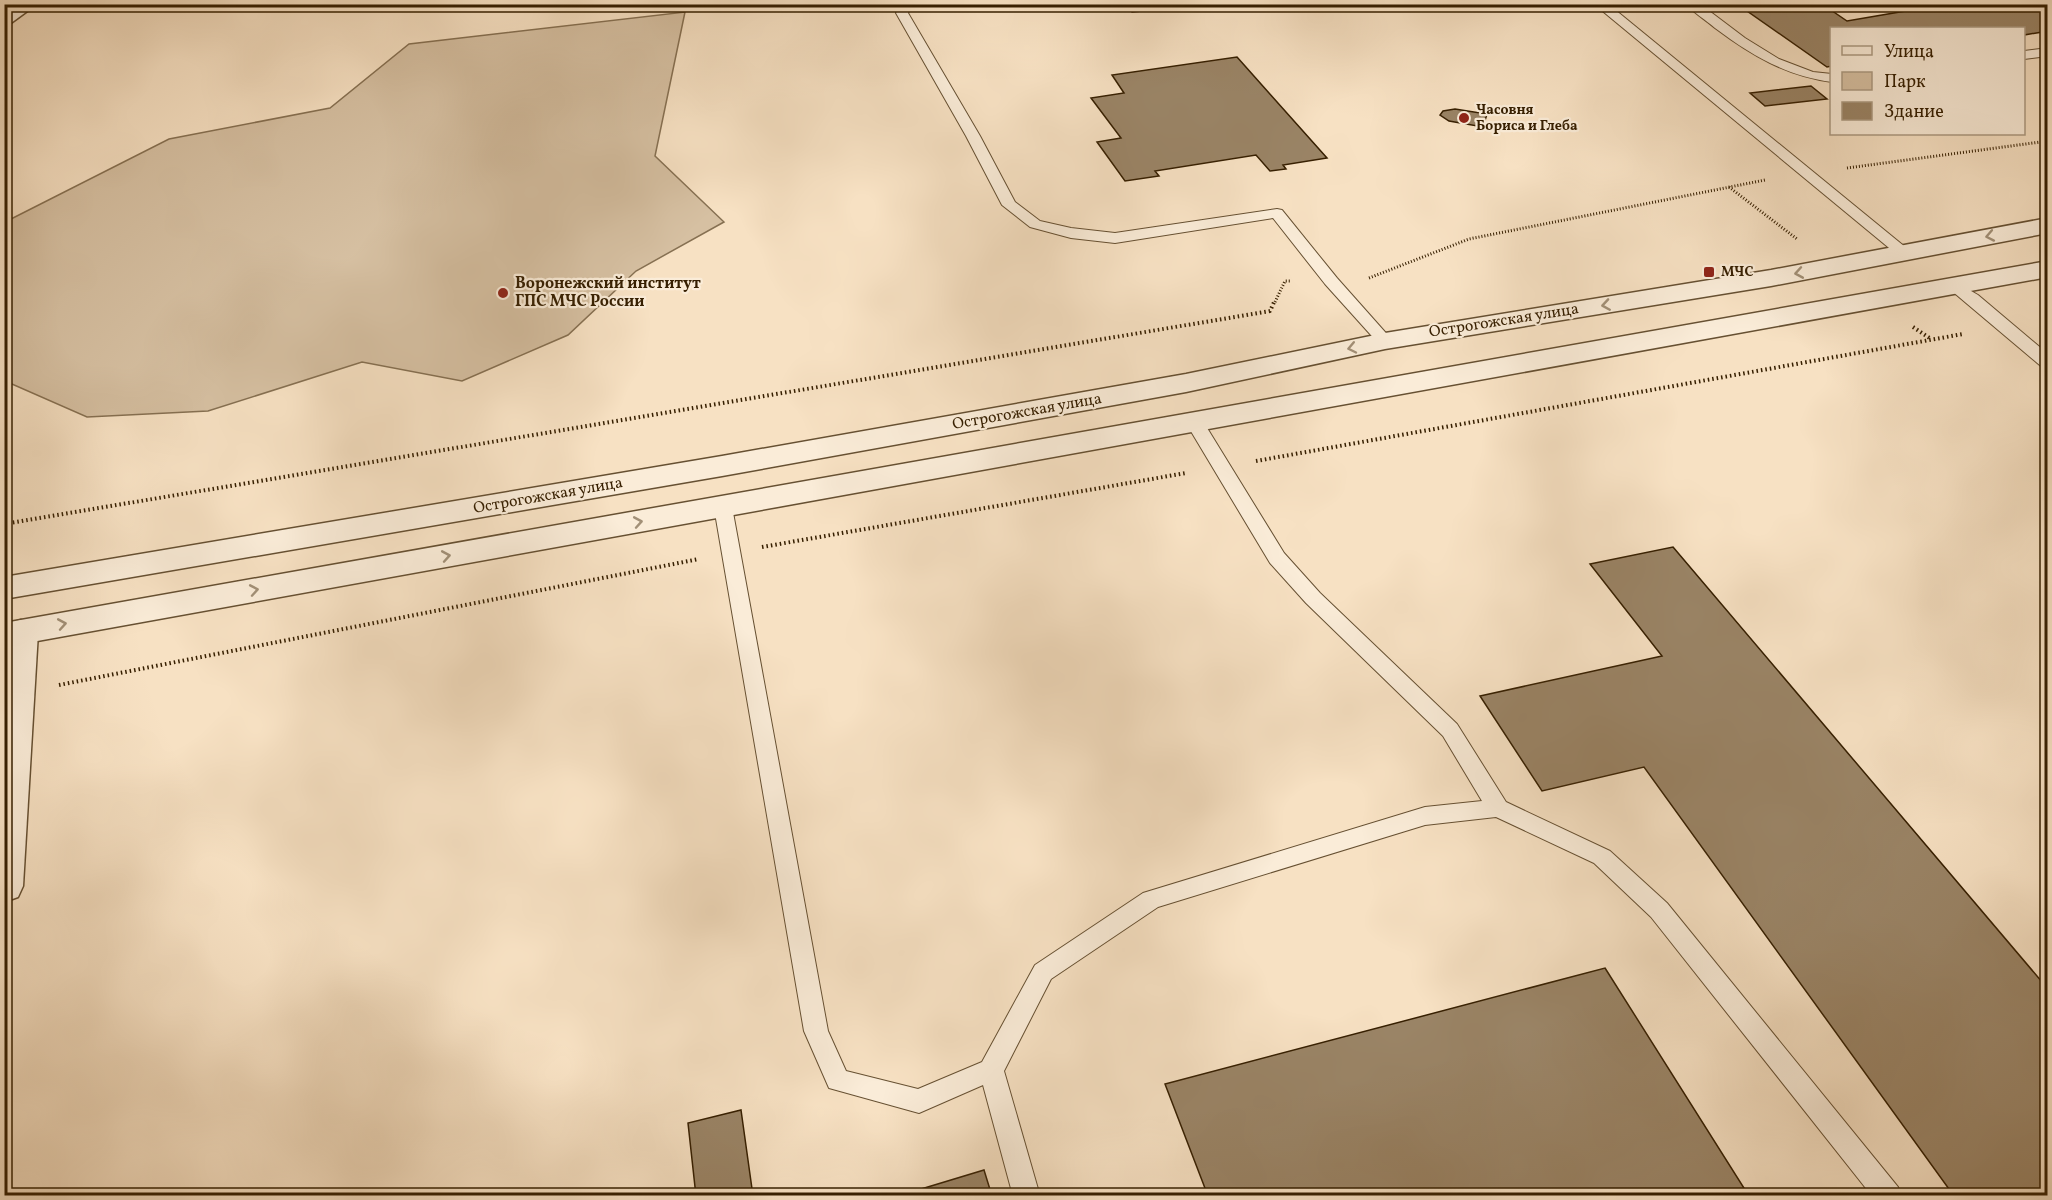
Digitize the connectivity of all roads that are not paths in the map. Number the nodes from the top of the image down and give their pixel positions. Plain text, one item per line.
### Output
1 (27, 4) edge
2 (907, 4) edge
3 (1692, 4) edge
4 (1604, 5) edge
5 (4, 19) edge
6 (2048, 52) edge
7 (2025, 55) edge
8 (1830, 78) edge
9 (2048, 225) edge
10 (1905, 254) junction
11 (2048, 269) edge
12 (1954, 286) junction
13 (1385, 341) junction
14 (2048, 363) edge
15 (1195, 423) junction
16 (723, 507) junction
17 (4, 588) edge
18 (13, 633) edge
19 (1498, 808) junction
20 (4, 886) edge
21 (990, 1070) junction
22 (1028, 1196) edge
23 (1889, 1196) edge

1 - 5 street
2 - 13 lane
3 - 8 lane
4 - 10 lane
6 - 7 lane
9 -> 10 street, Острогожская улица
10 -> 13 street, Острогожская улица
11 - 12 street
12 - 14 lane
12 - 15 street
13 -> 17 street, Острогожская улица
15 - 16 street
15 - 19 lane
18 -> 16 street
16 - 21 lane
18 - 20 street
19 - 21 lane
19 - 23 lane
21 - 22 lane

